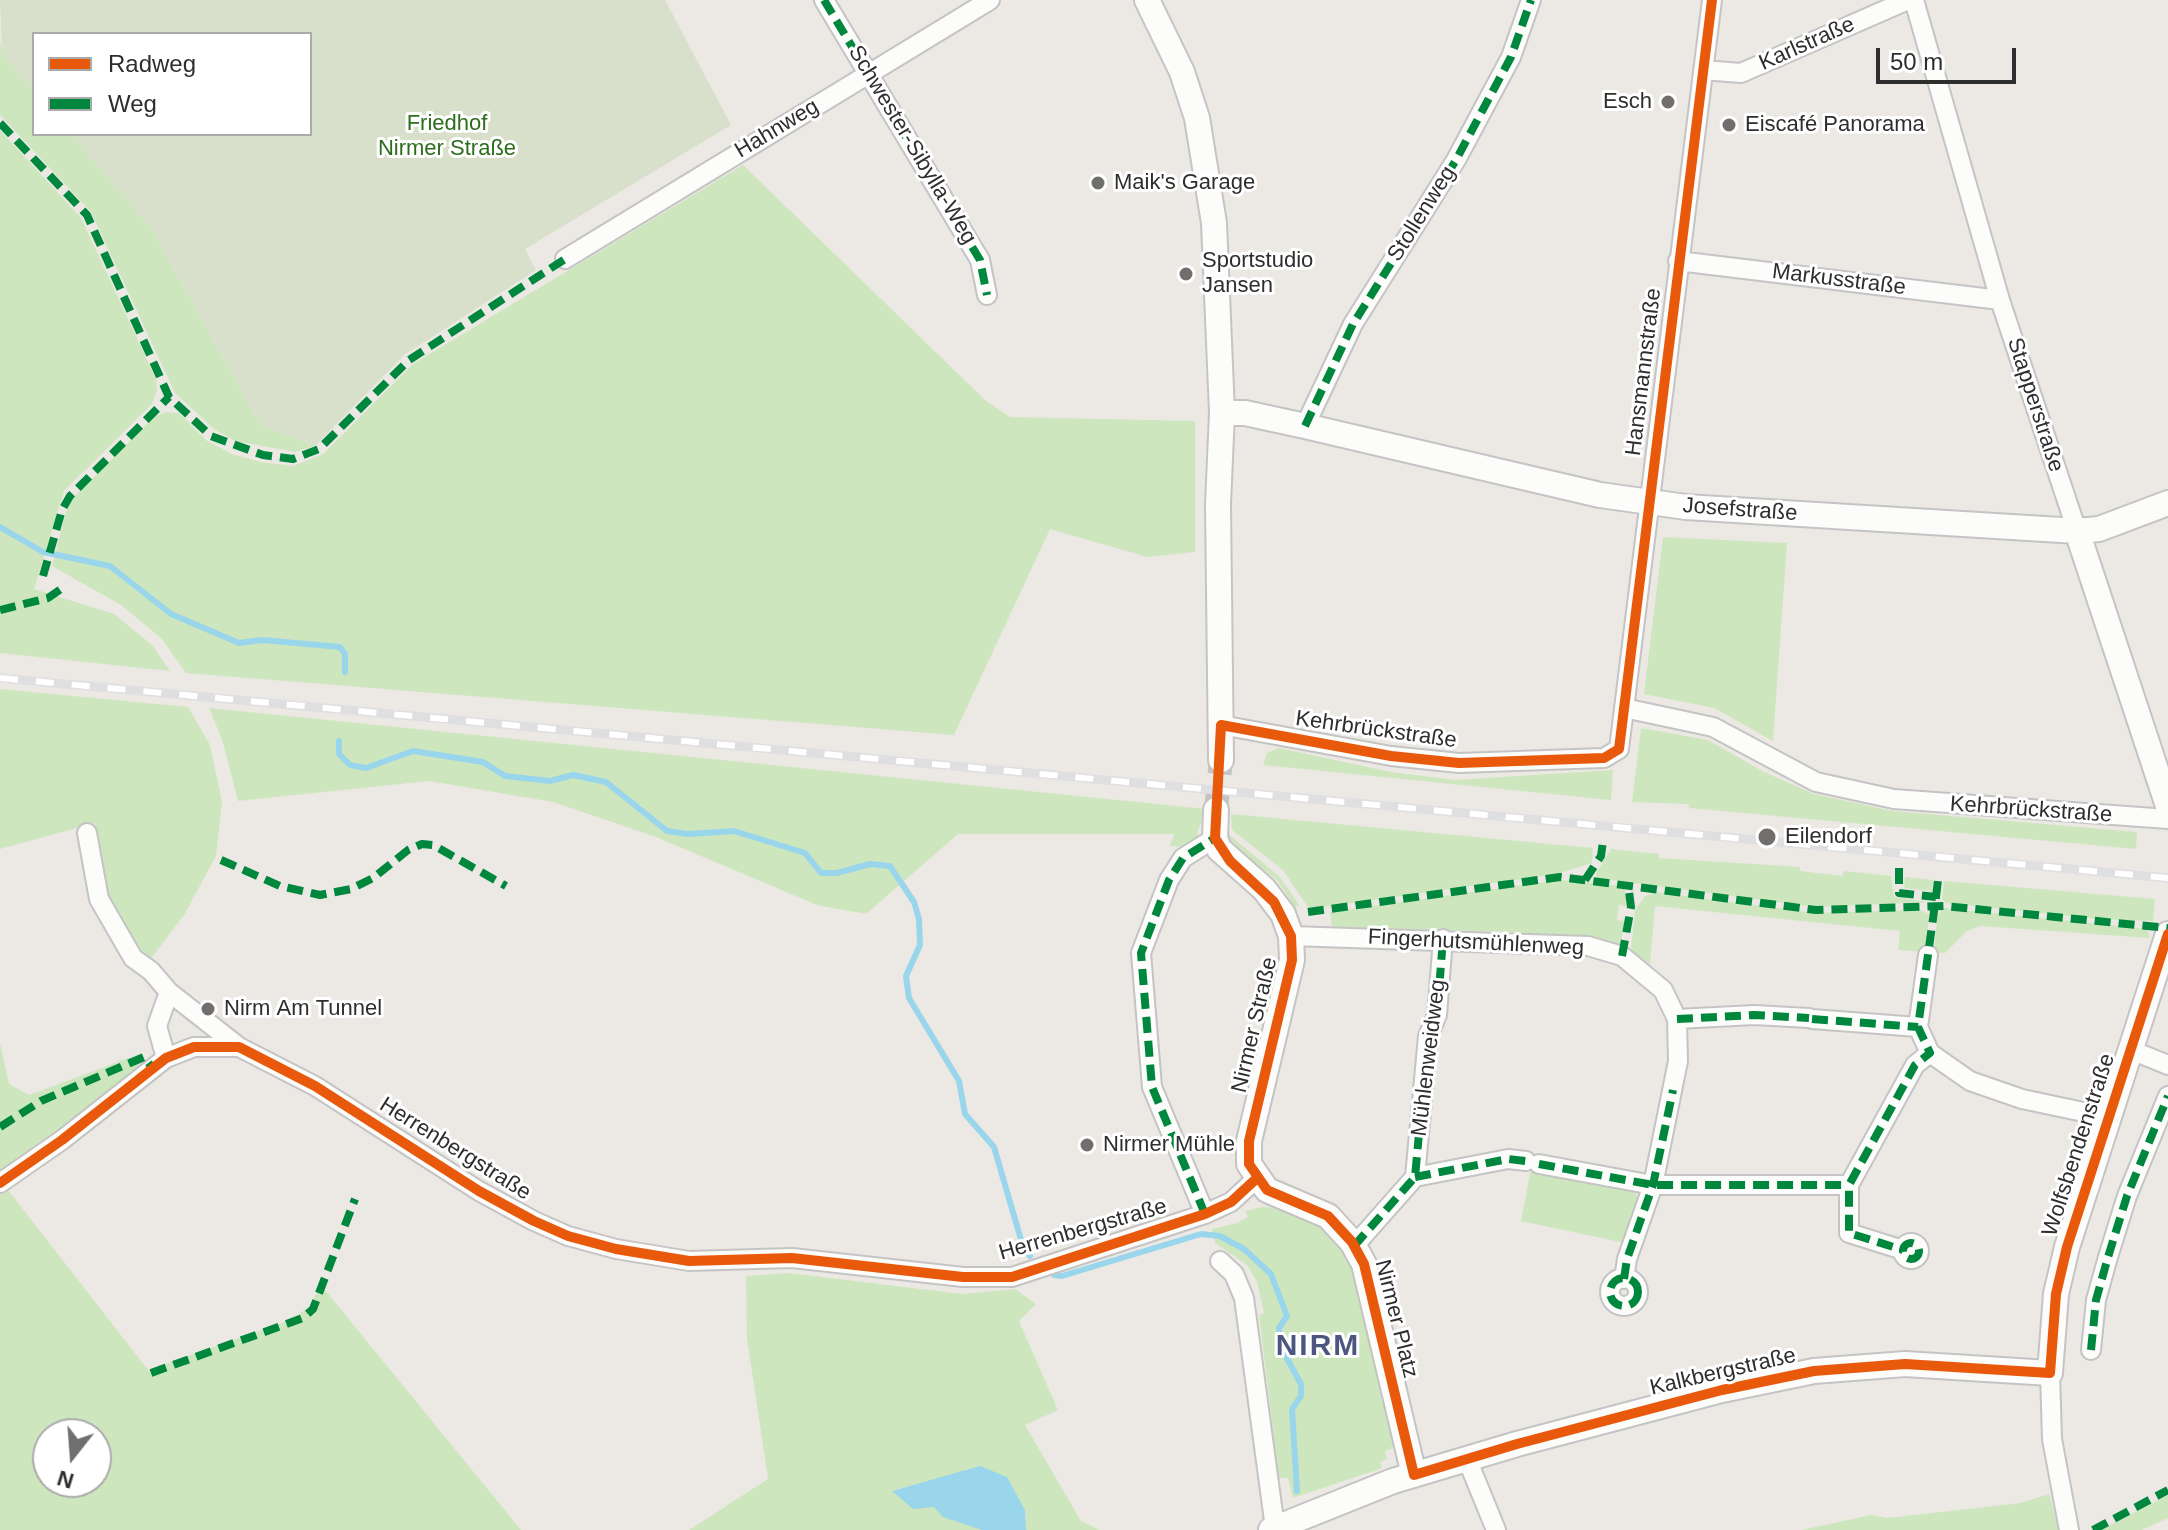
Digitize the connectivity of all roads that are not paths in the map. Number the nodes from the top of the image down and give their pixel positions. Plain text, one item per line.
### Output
1 (824, 0) edge
2 (990, 0) edge
3 (1147, 0) edge
4 (1531, 0) edge
5 (1712, 0) edge
6 (1908, 0) edge
7 (1914, 0) edge
8 (1703, 70) junction
9 (870, 72) junction
10 (565, 259) dead end
11 (1678, 261) junction
12 (987, 295) dead end
13 (2000, 300) junction
14 (1222, 413) junction
15 (1305, 426) junction
16 (1647, 503) junction
17 (2168, 503) edge
18 (2077, 531) junction
19 (1624, 708) junction
20 (1221, 725) junction
21 (1619, 749) joint
22 (1221, 760) tunnel mouth
23 (2168, 806) edge
24 (1216, 810) tunnel mouth
25 (2168, 819) edge
26 (87, 833) dead end
27 (1215, 838) junction
28 (2168, 934) edge
29 (1291, 936) junction
30 (1443, 939) junction
31 (1928, 955) dead end
32 (169, 992) junction
33 (1677, 1019) junction
34 (1918, 1027) junction
35 (239, 1047) junction
36 (2131, 1050) junction
37 (1930, 1053) junction
38 (166, 1058) junction
39 (2168, 1065) edge
40 (2168, 1096) edge
41 (2107, 1117) junction
42 (1415, 1177) junction
43 (1256, 1179) junction
44 (0, 1183) edge
45 (1653, 1185) junction
46 (1849, 1185) junction
47 (1205, 1214) junction
48 (1354, 1246) junction
49 (1903, 1250) dead end
50 (1220, 1261) dead end
51 (1624, 1279) dead end
52 (2091, 1350) dead end
53 (2050, 1373) junction
54 (1467, 1459) junction
55 (1414, 1475) junction
56 (1273, 1529) edge
57 (1496, 1530) edge
58 (2069, 1530) edge

1 - 9 street, Schwester-Sibylla-Weg
2 - 9 street, Hahnweg
3 - 14 street
4 - 15 street, Stollenweg
5 - 8 street, Hansmannstraße
6 - 8 street, Karlstraße
7 - 13 street, Stapperstraße
8 - 11 street, Hansmannstraße
9 - 10 street, Hahnweg
9 - 12 street, Schwester-Sibylla-Weg
11 - 13 street, Markusstraße
11 - 16 street, Hansmannstraße
13 - 18 street, Stapperstraße
14 - 15 street, Josefstraße
14 - 20 street
15 - 16 street, Josefstraße
16 - 18 street, Josefstraße
16 - 19 street, Hansmannstraße
17 - 18 street, Josefstraße
18 - 23 street, Stapperstraße
19 - 21 street, Hansmannstraße
19 - 25 street, Kehrbrückstraße
20 - 21 street, Kehrbrückstraße
20 - 22 street
24 - 27 street
26 - 32 street, Herrenbergstraße
27 - 29 street, Nirmer Straße
27 - 47 street
28 - 36 street, Wolfsbendenstraße
29 - 30 street, Fingerhutsmühlenweg
29 - 43 street, Nirmer Straße
30 - 33 street, Fingerhutsmühlenweg
30 - 42 street, Mühlenweidweg
31 - 34 street
32 - 35 street, Herrenbergstraße
32 - 38 street
33 - 34 street
33 - 45 street, Fingerhutsmühlenweg
34 - 37 street
35 - 38 street, Herrenbergstraße
35 - 47 street, Herrenbergstraße
36 - 39 street, Wolfsbendenstraße
36 - 41 street, Wolfsbendenstraße
37 - 41 street
37 - 46 street
38 - 44 street, Herrenbergstraße
40 - 52 street
41 - 53 street, Wolfsbendenstraße
42 - 45 street
42 - 48 street
43 - 47 street, Herrenbergstraße
43 - 48 street, Nirmer Platz
45 - 46 street
45 - 51 street, Fingerhutsmühlenweg
46 - 49 street
48 - 55 street, Nirmer Platz
50 - 56 street
53 - 54 street, Kalkbergstraße
53 - 58 street, Wolfsbendenstraße
54 - 55 street, Kalkbergstraße
54 - 57 street
55 - 56 street, Kalkbergstraße

